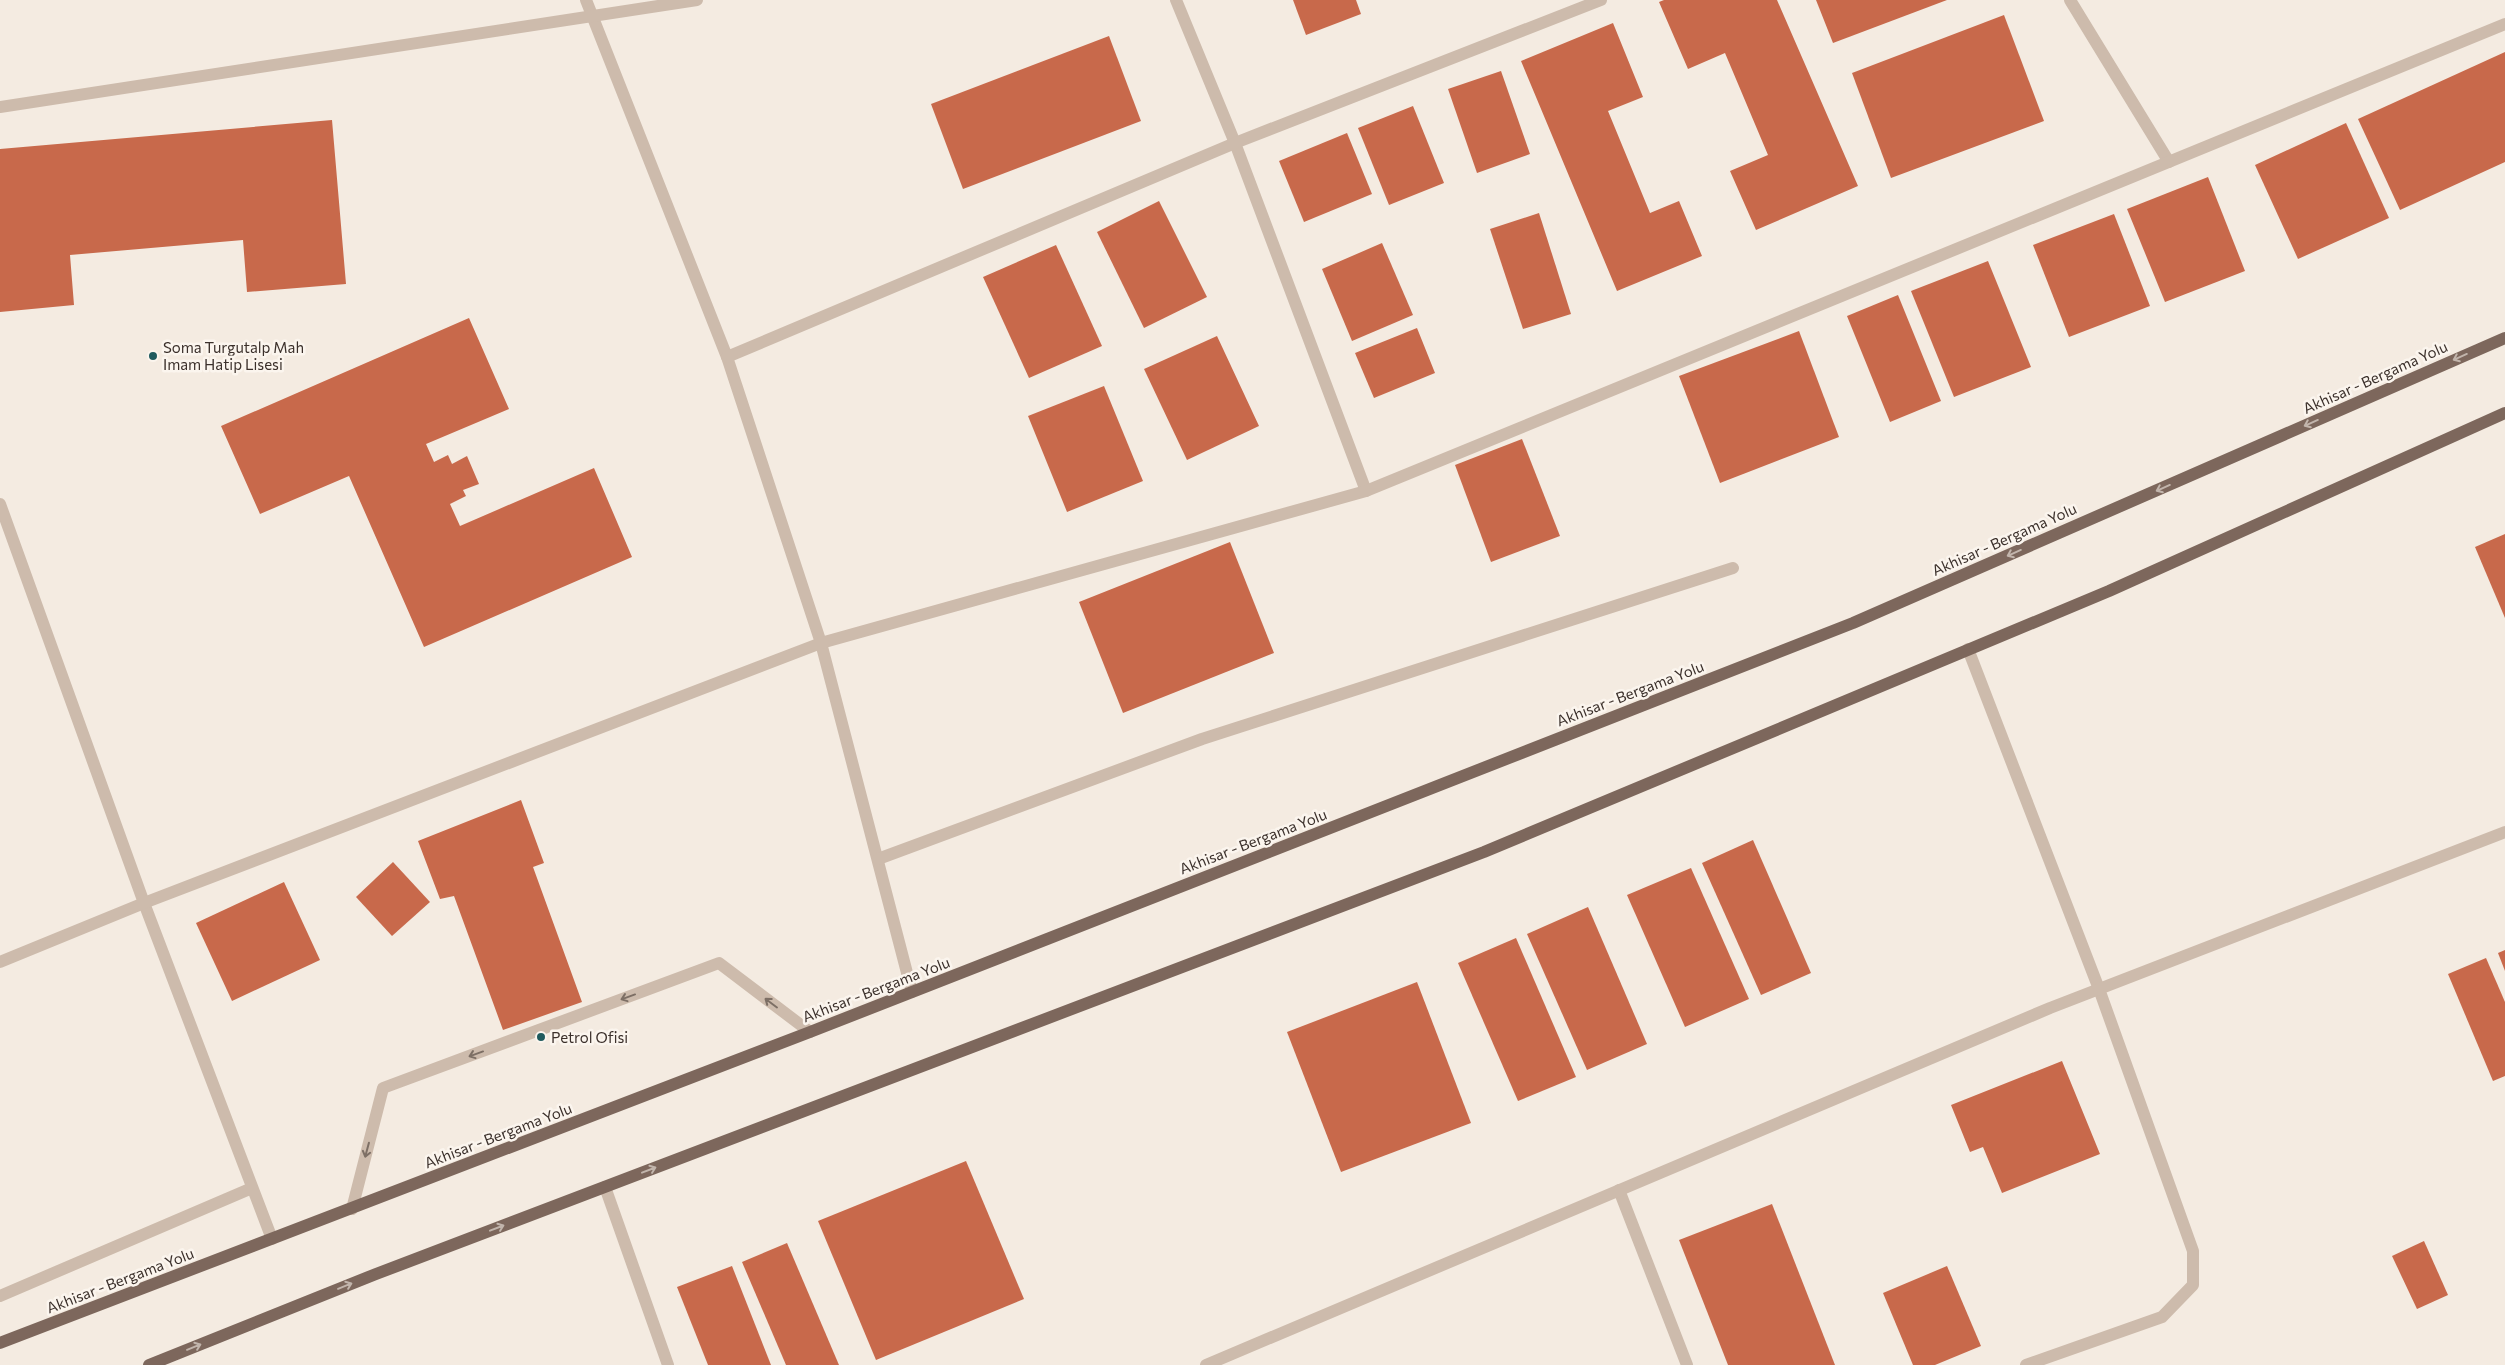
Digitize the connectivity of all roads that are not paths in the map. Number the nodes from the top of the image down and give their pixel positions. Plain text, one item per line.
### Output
1 (586, 0) edge
2 (697, 0) edge
3 (1176, 0) edge
4 (1600, 0) edge
5 (2070, 0) edge
6 (591, 17) junction
7 (2505, 24) edge
8 (0, 107) edge
9 (1235, 143) junction
10 (2169, 162) junction
11 (2505, 338) edge
12 (727, 357) junction
13 (2505, 413) edge
14 (1366, 491) junction
15 (0, 504) edge
16 (1733, 568) dead end
17 (821, 643) junction
18 (1968, 649) junction
19 (2505, 832) edge
20 (878, 859) junction
21 (144, 903) junction
22 (0, 962) edge
23 (2100, 989) junction
24 (912, 992) junction
25 (810, 1032) junction
26 (605, 1187) junction
27 (252, 1188) junction
28 (1619, 1190) junction
29 (352, 1208) junction
30 (272, 1240) junction
31 (0, 1296) edge
32 (0, 1342) edge
33 (149, 1365) edge
34 (668, 1365) edge
35 (1206, 1365) edge
36 (1686, 1365) edge
37 (2026, 1365) edge

1 - 6 street
2 - 6 street
3 - 9 street
4 - 9 street
5 - 10 street
6 - 8 street
6 - 12 street
7 - 10 street
9 - 12 street
9 - 14 street
10 - 14 street
11 -> 24 main road, Akhisar - Bergama Yolu
12 - 17 street
13 - 18 main road
14 - 17 street
15 - 21 street
16 - 20 street
17 - 20 street
17 - 21 street
18 - 23 street
26 -> 18 main road
19 - 23 street
20 - 24 street
21 - 22 street
21 - 27 street
23 - 28 street
23 - 37 street
24 - 25 main road, Akhisar - Bergama Yolu
25 - 29 main road, Akhisar - Bergama Yolu
25 -> 29 street
33 -> 26 main road
26 - 34 street
27 - 30 street
27 - 31 street
28 - 35 street
28 - 36 street
29 - 30 main road, Akhisar - Bergama Yolu
30 - 32 main road, Akhisar - Bergama Yolu

